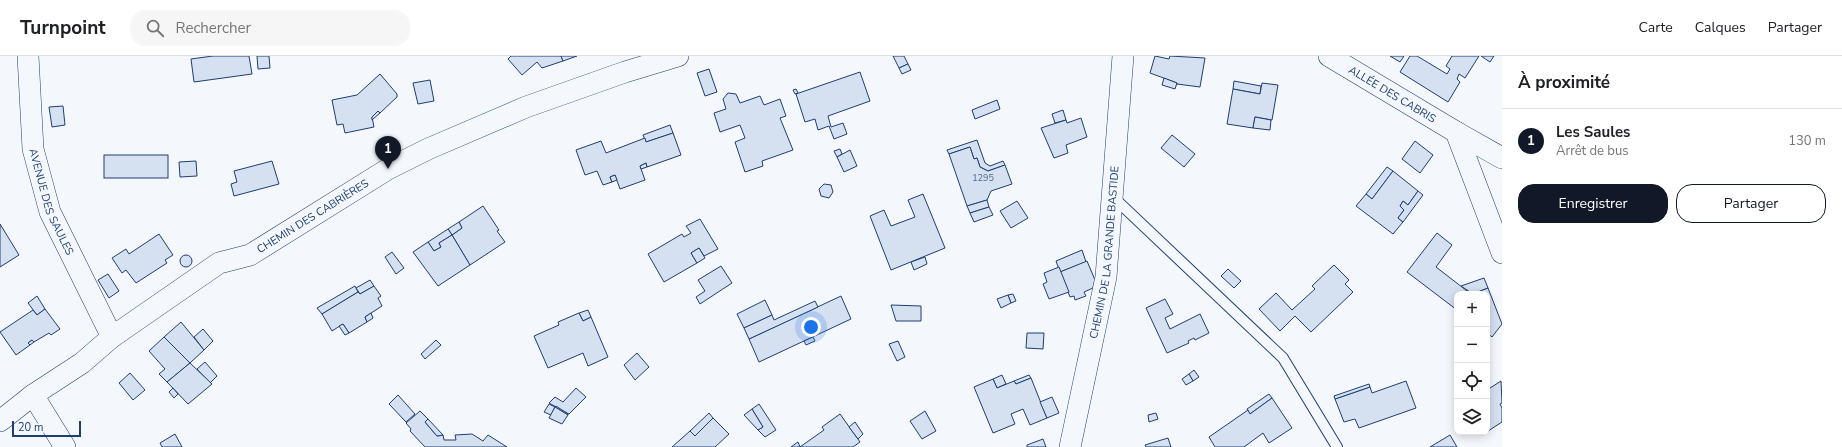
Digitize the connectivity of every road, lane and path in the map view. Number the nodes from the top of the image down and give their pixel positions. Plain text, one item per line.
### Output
1 (28, 56) edge
2 (678, 56) edge
3 (1123, 56) edge
4 (1329, 56) edge
5 (1456, 132) junction
6 (1502, 158) edge
7 (1112, 196) junction
8 (1502, 253) edge
9 (112, 337) junction
10 (33, 395) junction
11 (0, 421) edge
12 (65, 447) edge
13 (1070, 447) edge
14 (1337, 447) edge

1 - 9 street, AVENUE DES SAULES
2 - 9 street, CHEMIN DES CABRIÈRES
3 - 7 street, CHEMIN DE LA GRANDE BASTIDE
4 - 5 street, ALLÉE DES CABRIS
5 - 6 street, ALLÉE DES CABRIS
5 - 8 street
7 - 13 street, CHEMIN DE LA GRANDE BASTIDE
7 - 14 lane
9 - 10 street, CHEMIN DES CABRIÈRES
10 - 11 street, CHEMIN DES CABRIÈRES
10 - 12 street

